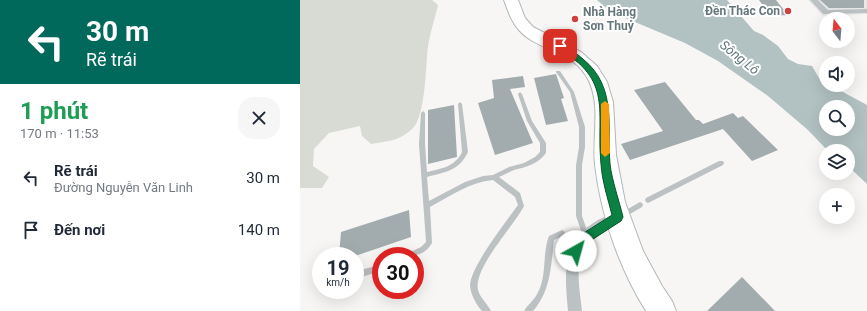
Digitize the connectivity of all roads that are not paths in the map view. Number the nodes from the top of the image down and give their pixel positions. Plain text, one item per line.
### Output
1 (511, 0) edge
2 (814, 0) edge
3 (867, 11) edge
4 (558, 72) dead end
5 (520, 94) dead end
6 (460, 104) dead end
7 (423, 113) dead end
8 (721, 163) dead end
9 (424, 176) junction
10 (494, 177) junction
11 (648, 200) dead end
12 (640, 205) dead end
13 (427, 206) junction
14 (618, 217) junction
15 (562, 233) dead end
16 (580, 237) junction
17 (424, 248) edge
18 (486, 311) edge
19 (528, 311) edge
20 (575, 311) edge
21 (662, 311) edge

1 - 14 highway
2 - 3 street
4 - 16 lane
5 - 10 lane
6 - 9 lane
7 - 9 lane
8 - 11 lane
9 - 13 lane
10 - 13 lane
10 - 18 lane
12 - 14 lane
13 - 17 lane
14 - 16 street
14 - 21 highway
15 - 19 lane
16 - 20 street

